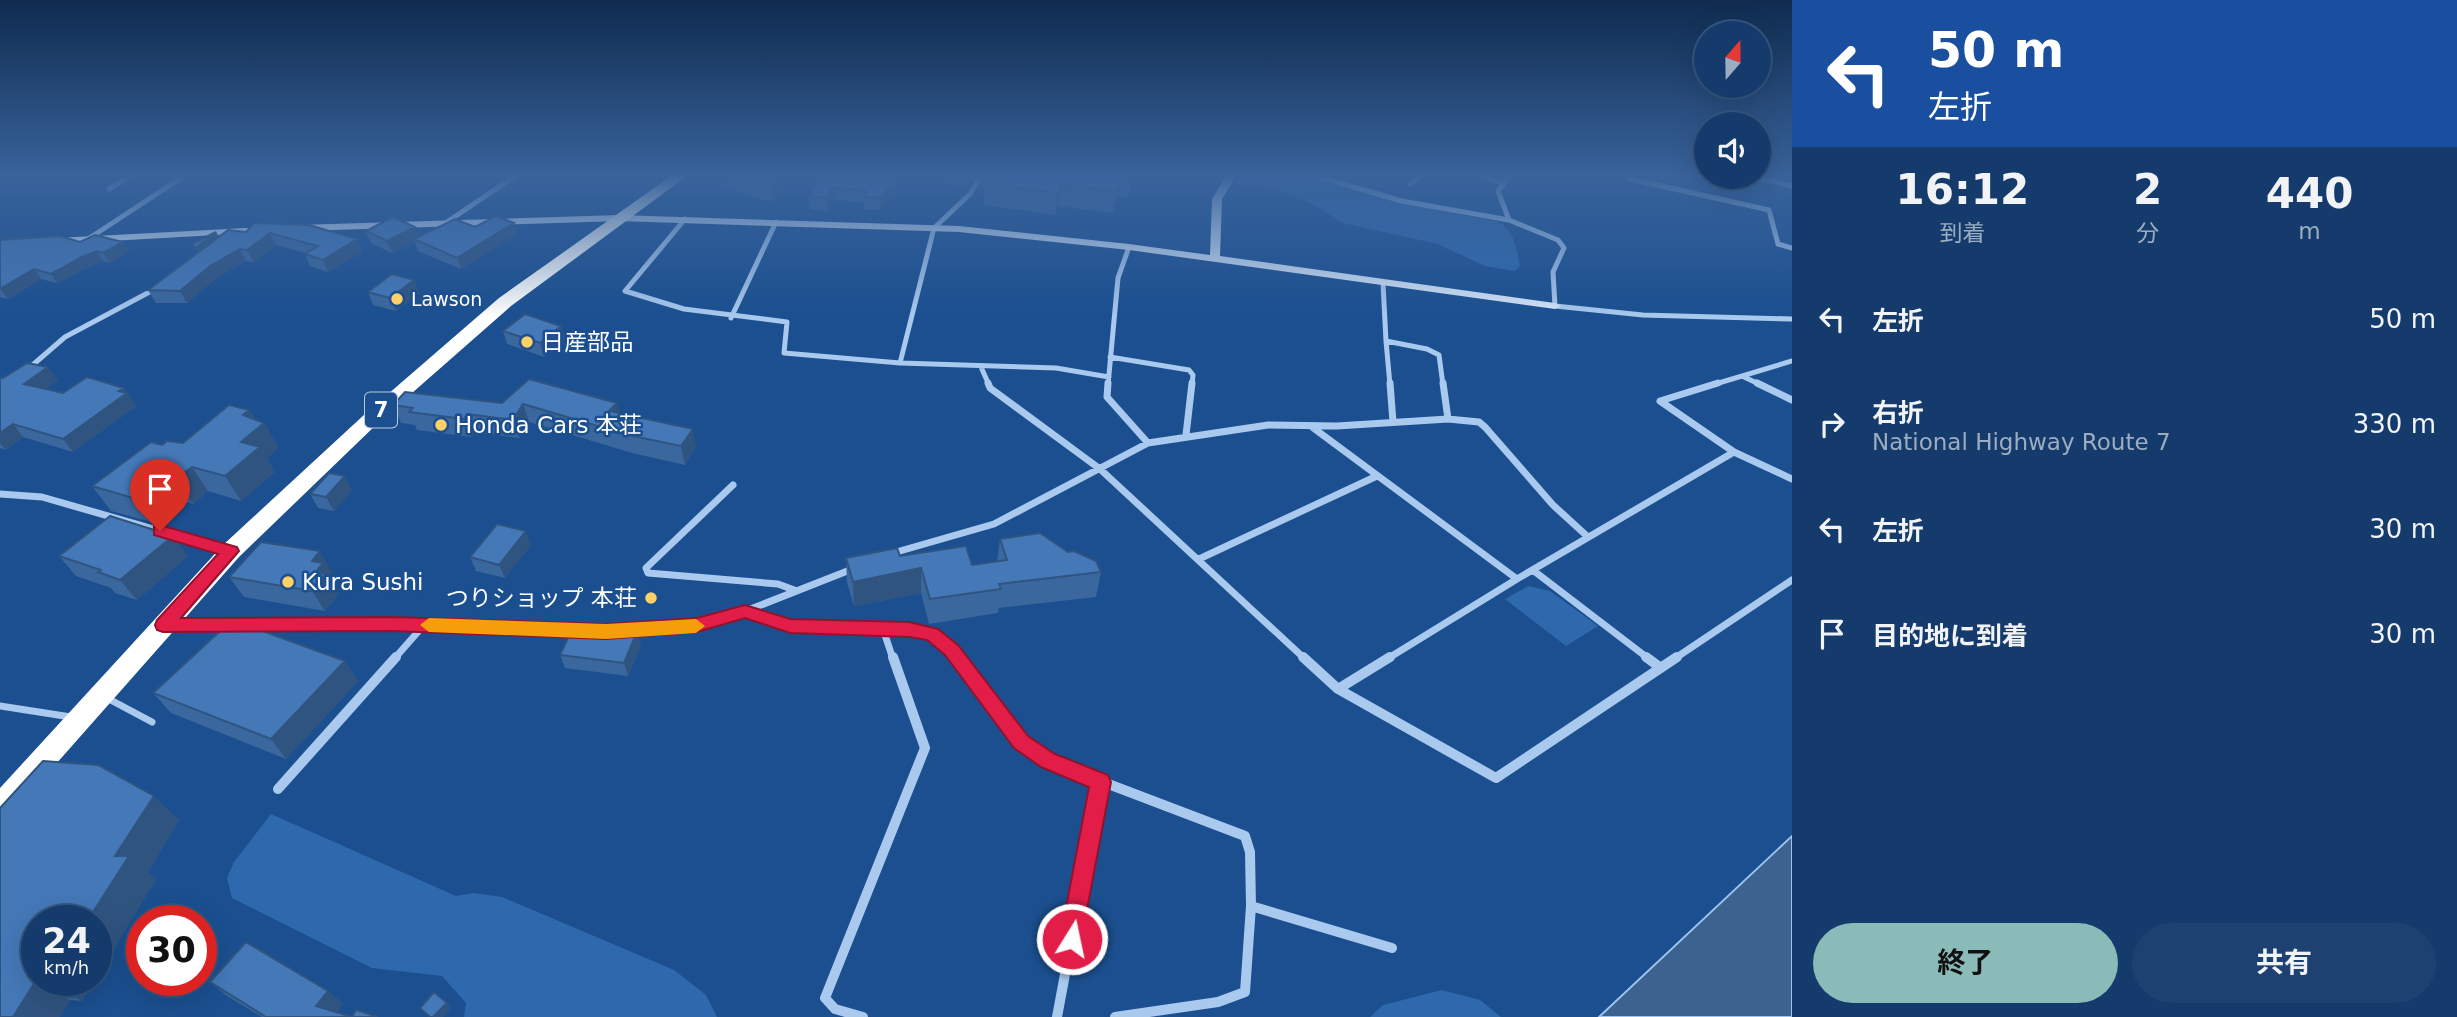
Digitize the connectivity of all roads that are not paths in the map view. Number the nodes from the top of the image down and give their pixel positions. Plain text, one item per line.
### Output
1 (112, 223) edge
2 (421, 223) edge
3 (613, 223) edge
4 (681, 223) edge
5 (775, 223) edge
6 (814, 223) edge
7 (937, 223) edge
8 (1216, 223) edge
9 (1517, 223) edge
10 (1773, 223) edge
11 (934, 228) junction
12 (88, 239) junction
13 (48, 241) edge
14 (1129, 247) junction
15 (1792, 248) edge
16 (1215, 259) junction
17 (169, 281) edge
18 (1383, 283) junction
19 (1555, 306) junction
20 (732, 318) junction
21 (1792, 319) edge
22 (1386, 341) junction
23 (1111, 357) junction
24 (1792, 361) edge
25 (900, 363) junction
26 (981, 367) junction
27 (1109, 377) junction
28 (1744, 377) junction
29 (17, 379) edge
30 (1792, 400) edge
31 (1448, 419) junction
32 (1393, 422) junction
33 (1312, 427) junction
34 (1186, 435) junction
35 (1149, 443) junction
36 (1734, 452) junction
37 (1100, 469) junction
38 (1377, 476) junction
39 (1792, 480) edge
40 (733, 485) dead end
41 (0, 494) edge
42 (1588, 537) junction
43 (231, 551) junction
44 (881, 558) edge
45 (1199, 559) junction
46 (869, 563) edge
47 (1534, 571) junction
48 (1517, 579) junction
49 (1792, 580) edge
50 (797, 591) junction
51 (745, 612) junction
52 (163, 625) junction
53 (424, 625) junction
54 (883, 629) junction
55 (1661, 668) junction
56 (1338, 689) junction
57 (99, 694) junction
58 (0, 706) edge
59 (77, 718) junction
60 (152, 722) dead end
61 (1101, 782) junction
62 (278, 789) dead end
63 (0, 807) edge
64 (1251, 906) junction
65 (1392, 948) dead end
66 (863, 1017) edge
67 (1057, 1017) edge
68 (1115, 1017) edge

1 - 12 street
2 - 12 street
3 - 43 highway, 7
4 - 20 street
5 - 20 street
6 - 11 street
7 - 11 street
8 - 16 street
9 - 19 street
10 - 15 street
11 - 14 street
11 - 25 street
12 - 13 street
14 - 16 street
14 - 23 street
16 - 18 street
17 - 29 street
18 - 19 street
18 - 22 street
19 - 21 street
20 - 25 street
22 - 31 street
22 - 32 street
23 - 27 street
23 - 34 street
24 - 28 street
25 - 26 street
26 - 27 street
26 - 37 street
27 - 35 street
28 - 30 street
28 - 36 street
31 - 32 street
31 - 42 street
32 - 33 street
33 - 34 street
33 - 38 street
34 - 35 street
35 - 37 street
36 - 39 street
36 - 42 street
37 - 44 street
37 - 45 street
38 - 45 street
38 - 48 street
40 - 50 street
41 - 43 street
42 - 47 street
43 - 52 highway, 7
45 - 56 street
46 - 50 street
47 - 48 street
47 - 55 street
48 - 56 street
49 - 55 street
50 - 51 street
51 - 53 street
51 - 54 street
52 - 53 street
52 - 57 highway, 7
53 - 62 street
54 - 61 street
54 - 66 street
55 - 56 street
57 - 59 highway, 7
57 - 60 lane
58 - 59 lane
59 - 63 highway, 7
61 - 64 street
61 - 67 street
64 - 65 street
64 - 68 street

